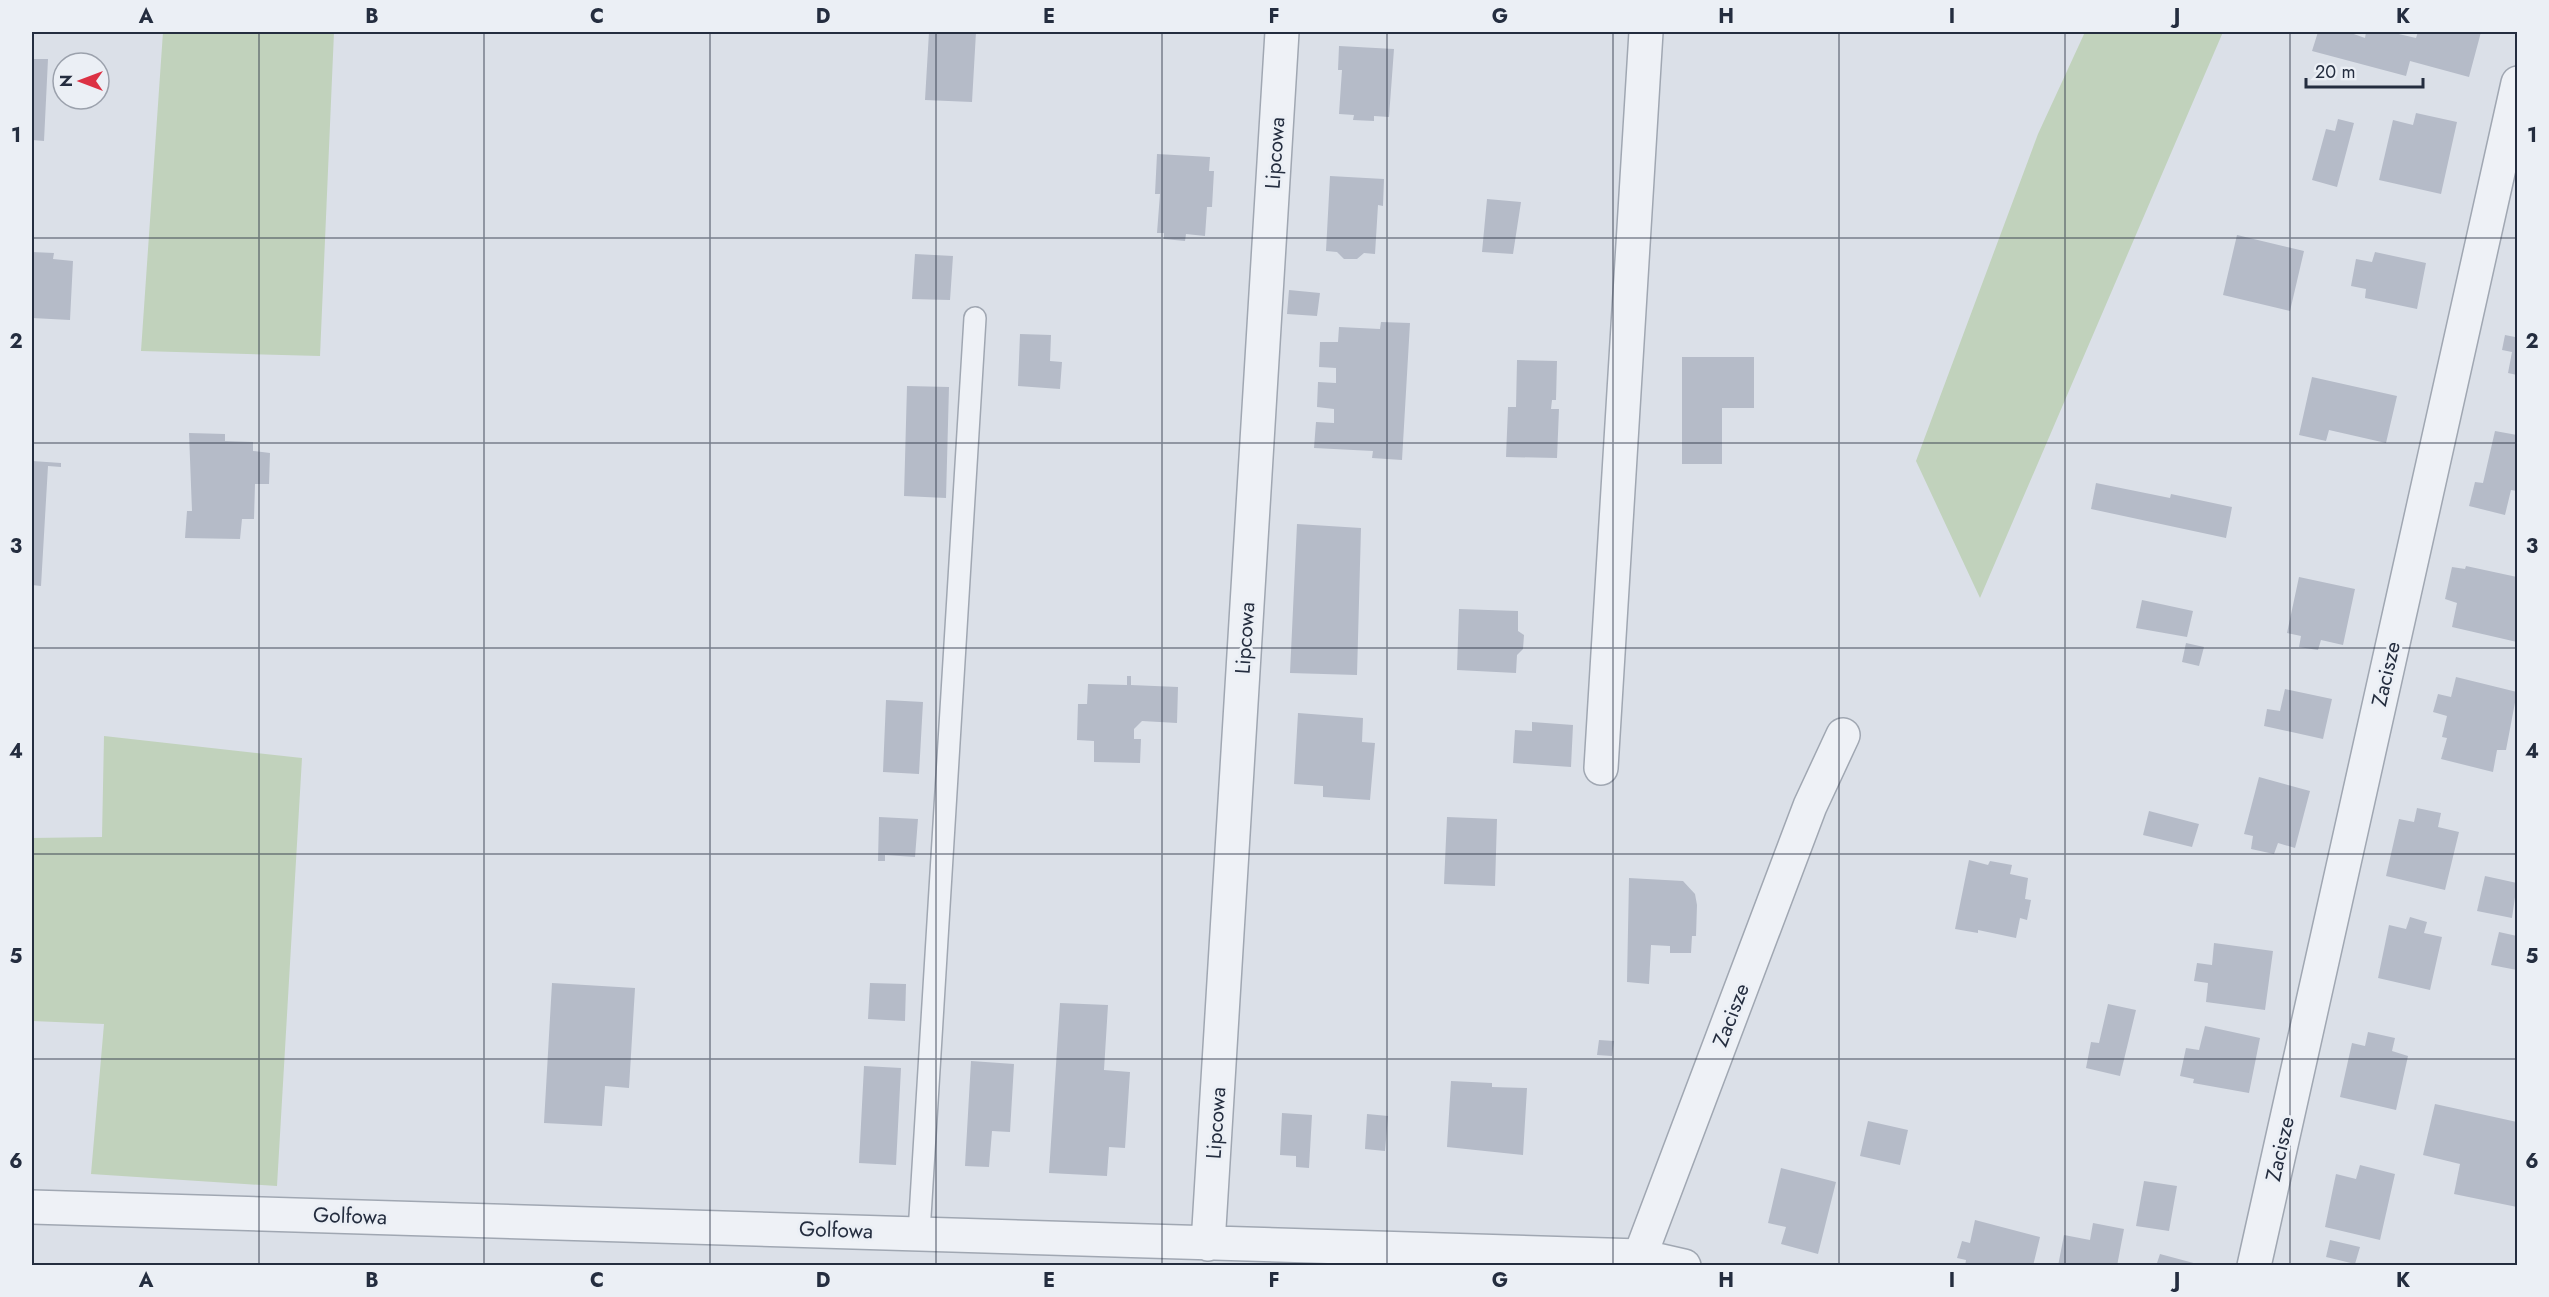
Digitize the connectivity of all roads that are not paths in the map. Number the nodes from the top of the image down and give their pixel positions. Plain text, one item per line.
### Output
1 (1282, 32) edge
2 (1646, 32) edge
3 (2517, 83) edge
4 (975, 318) dead end
5 (1843, 735) dead end
6 (1601, 768) dead end
7 (32, 1207) edge
8 (919, 1233) junction
9 (1208, 1244) junction
10 (1640, 1256) junction
11 (1684, 1266) edge
12 (2254, 1266) edge

1 - 9 street, Lipcowa
2 - 6 street
3 - 12 street, Zacisze
4 - 8 lane
5 - 10 street, Zacisze
7 - 8 street, Golfowa
8 - 9 street, Golfowa
9 - 10 street, Golfowa
10 - 11 street

